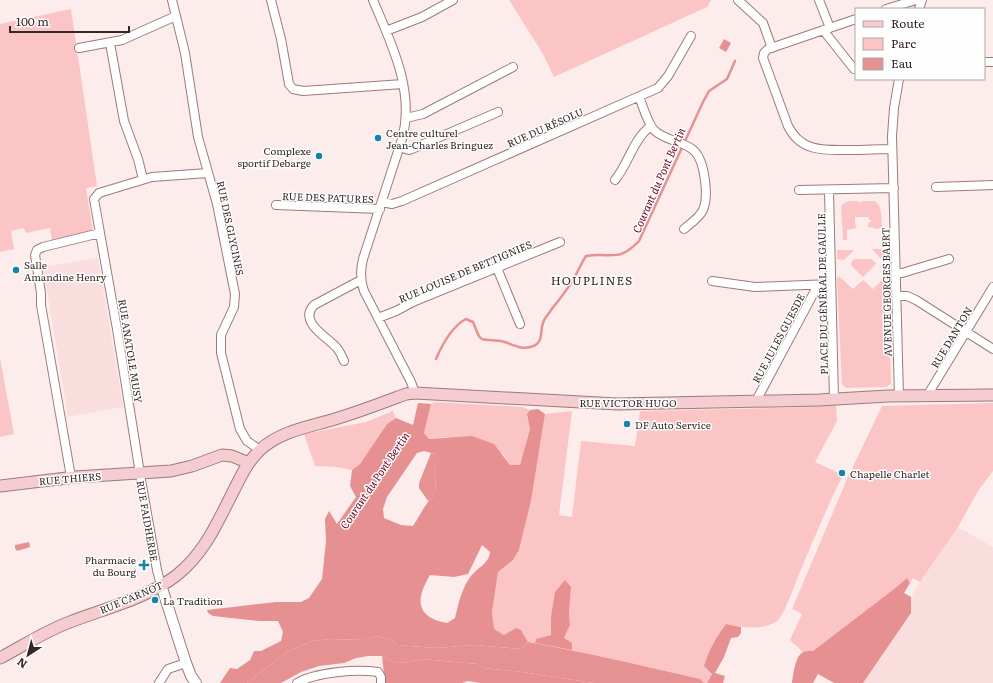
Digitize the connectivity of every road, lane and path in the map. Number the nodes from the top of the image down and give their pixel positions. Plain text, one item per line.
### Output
1 (172, 0) edge
2 (271, 0) edge
3 (373, 0) edge
4 (453, 0) edge
5 (738, 0) edge
6 (819, 0) edge
7 (916, 0) edge
8 (890, 5) edge
9 (176, 16) junction
10 (855, 19) edge
11 (827, 29) junction
12 (386, 31) junction
13 (691, 36) dead end
14 (110, 43) junction
15 (79, 48) dead end
16 (772, 48) junction
17 (513, 67) dead end
18 (854, 69) dead end
19 (898, 80) edge
20 (403, 84) junction
21 (639, 97) junction
22 (498, 112) dead end
23 (406, 118) junction
24 (651, 126) junction
25 (399, 148) junction
26 (892, 149) junction
27 (208, 173) junction
28 (143, 179) junction
29 (615, 180) dead end
30 (993, 185) edge
31 (936, 187) dead end
32 (894, 188) junction
33 (799, 190) dead end
34 (829, 190) junction
35 (276, 205) dead end
36 (381, 205) junction
37 (684, 229) dead end
38 (100, 233) junction
39 (560, 242) dead end
40 (948, 259) dead end
41 (497, 268) junction
42 (895, 273) junction
43 (361, 280) junction
44 (712, 281) dead end
45 (818, 284) junction
46 (831, 284) junction
47 (993, 288) edge
48 (896, 296) junction
49 (378, 318) junction
50 (520, 324) dead end
51 (966, 331) junction
52 (993, 349) edge
53 (344, 362) dead end
54 (415, 393) junction
55 (993, 395) edge
56 (899, 396) junction
57 (927, 396) junction
58 (834, 399) junction
59 (756, 401) junction
60 (271, 441) joint
61 (260, 450) junction
62 (249, 463) junction
63 (140, 472) junction
64 (71, 477) junction
65 (0, 486) edge
66 (162, 585) junction
67 (0, 658) edge
68 (186, 663) junction
69 (159, 683) edge
70 (196, 683) edge
71 (298, 683) edge
72 (381, 683) edge

1 - 9 street, RUE DES GLYCINES
2 - 20 street
3 - 12 street
4 - 12 street
5 - 16 street
6 - 11 street
7 - 8 street
9 - 14 street
9 - 27 street, RUE DES GLYCINES
10 - 11 street
11 - 16 street
11 - 18 street
12 - 20 street
13 - 21 street, RUE DU RÉSOLU
14 - 15 street
14 - 28 street
16 - 26 street
17 - 23 street
19 - 26 street, AVENUE GEORGES BAERT
20 - 23 street
21 - 24 street
21 - 36 street, RUE DU RÉSOLU
22 - 25 street
23 - 25 street
24 - 29 street
24 - 37 street
25 - 36 street
26 - 32 street, AVENUE GEORGES BAERT
27 - 28 street
27 - 61 street, RUE DES GLYCINES
28 - 38 street, RUE ANATOLE MUSY
30 - 31 street
32 - 34 street
32 - 42 street, AVENUE GEORGES BAERT
33 - 34 street
34 - 46 street, PLACE DU GÉNÉRAL DE GAULLE
35 - 36 street, RUE DES PATURES
36 - 43 street
38 - 63 street, RUE ANATOLE MUSY
38 - 64 street
39 - 41 street, RUE LOUISE DE BETTIGNIES
40 - 42 street
41 - 49 street, RUE LOUISE DE BETTIGNIES
41 - 50 street
42 - 48 street, AVENUE GEORGES BAERT
43 - 49 street
43 - 53 street
44 - 45 street
45 - 46 street
45 - 59 street, RUE JULES GUESDE
46 - 58 street, PLACE DU GÉNÉRAL DE GAULLE
47 - 51 street, RUE DANTON
48 - 51 street
48 - 56 street, AVENUE GEORGES BAERT
49 - 54 street
51 - 52 street
51 - 57 street, RUE DANTON
54 - 59 main road, RUE VICTOR HUGO
54 - 60 main road, RUE VICTOR HUGO
55 - 57 main road, RUE VICTOR HUGO
56 - 57 main road, RUE VICTOR HUGO
56 - 58 main road, RUE VICTOR HUGO
58 - 59 main road, RUE VICTOR HUGO
60 - 61 main road, RUE CARNOT
61 - 62 main road, RUE CARNOT
62 - 63 main road, RUE THIERS
62 - 66 main road, RUE CARNOT
63 - 64 main road, RUE THIERS
63 - 66 street, RUE FAIDHERBE
64 - 65 main road, RUE THIERS
66 - 67 main road, RUE CARNOT
66 - 68 street, RUE FAIDHERBE
68 - 69 street
68 - 70 street, RUE FAIDHERBE
71 - 72 street

